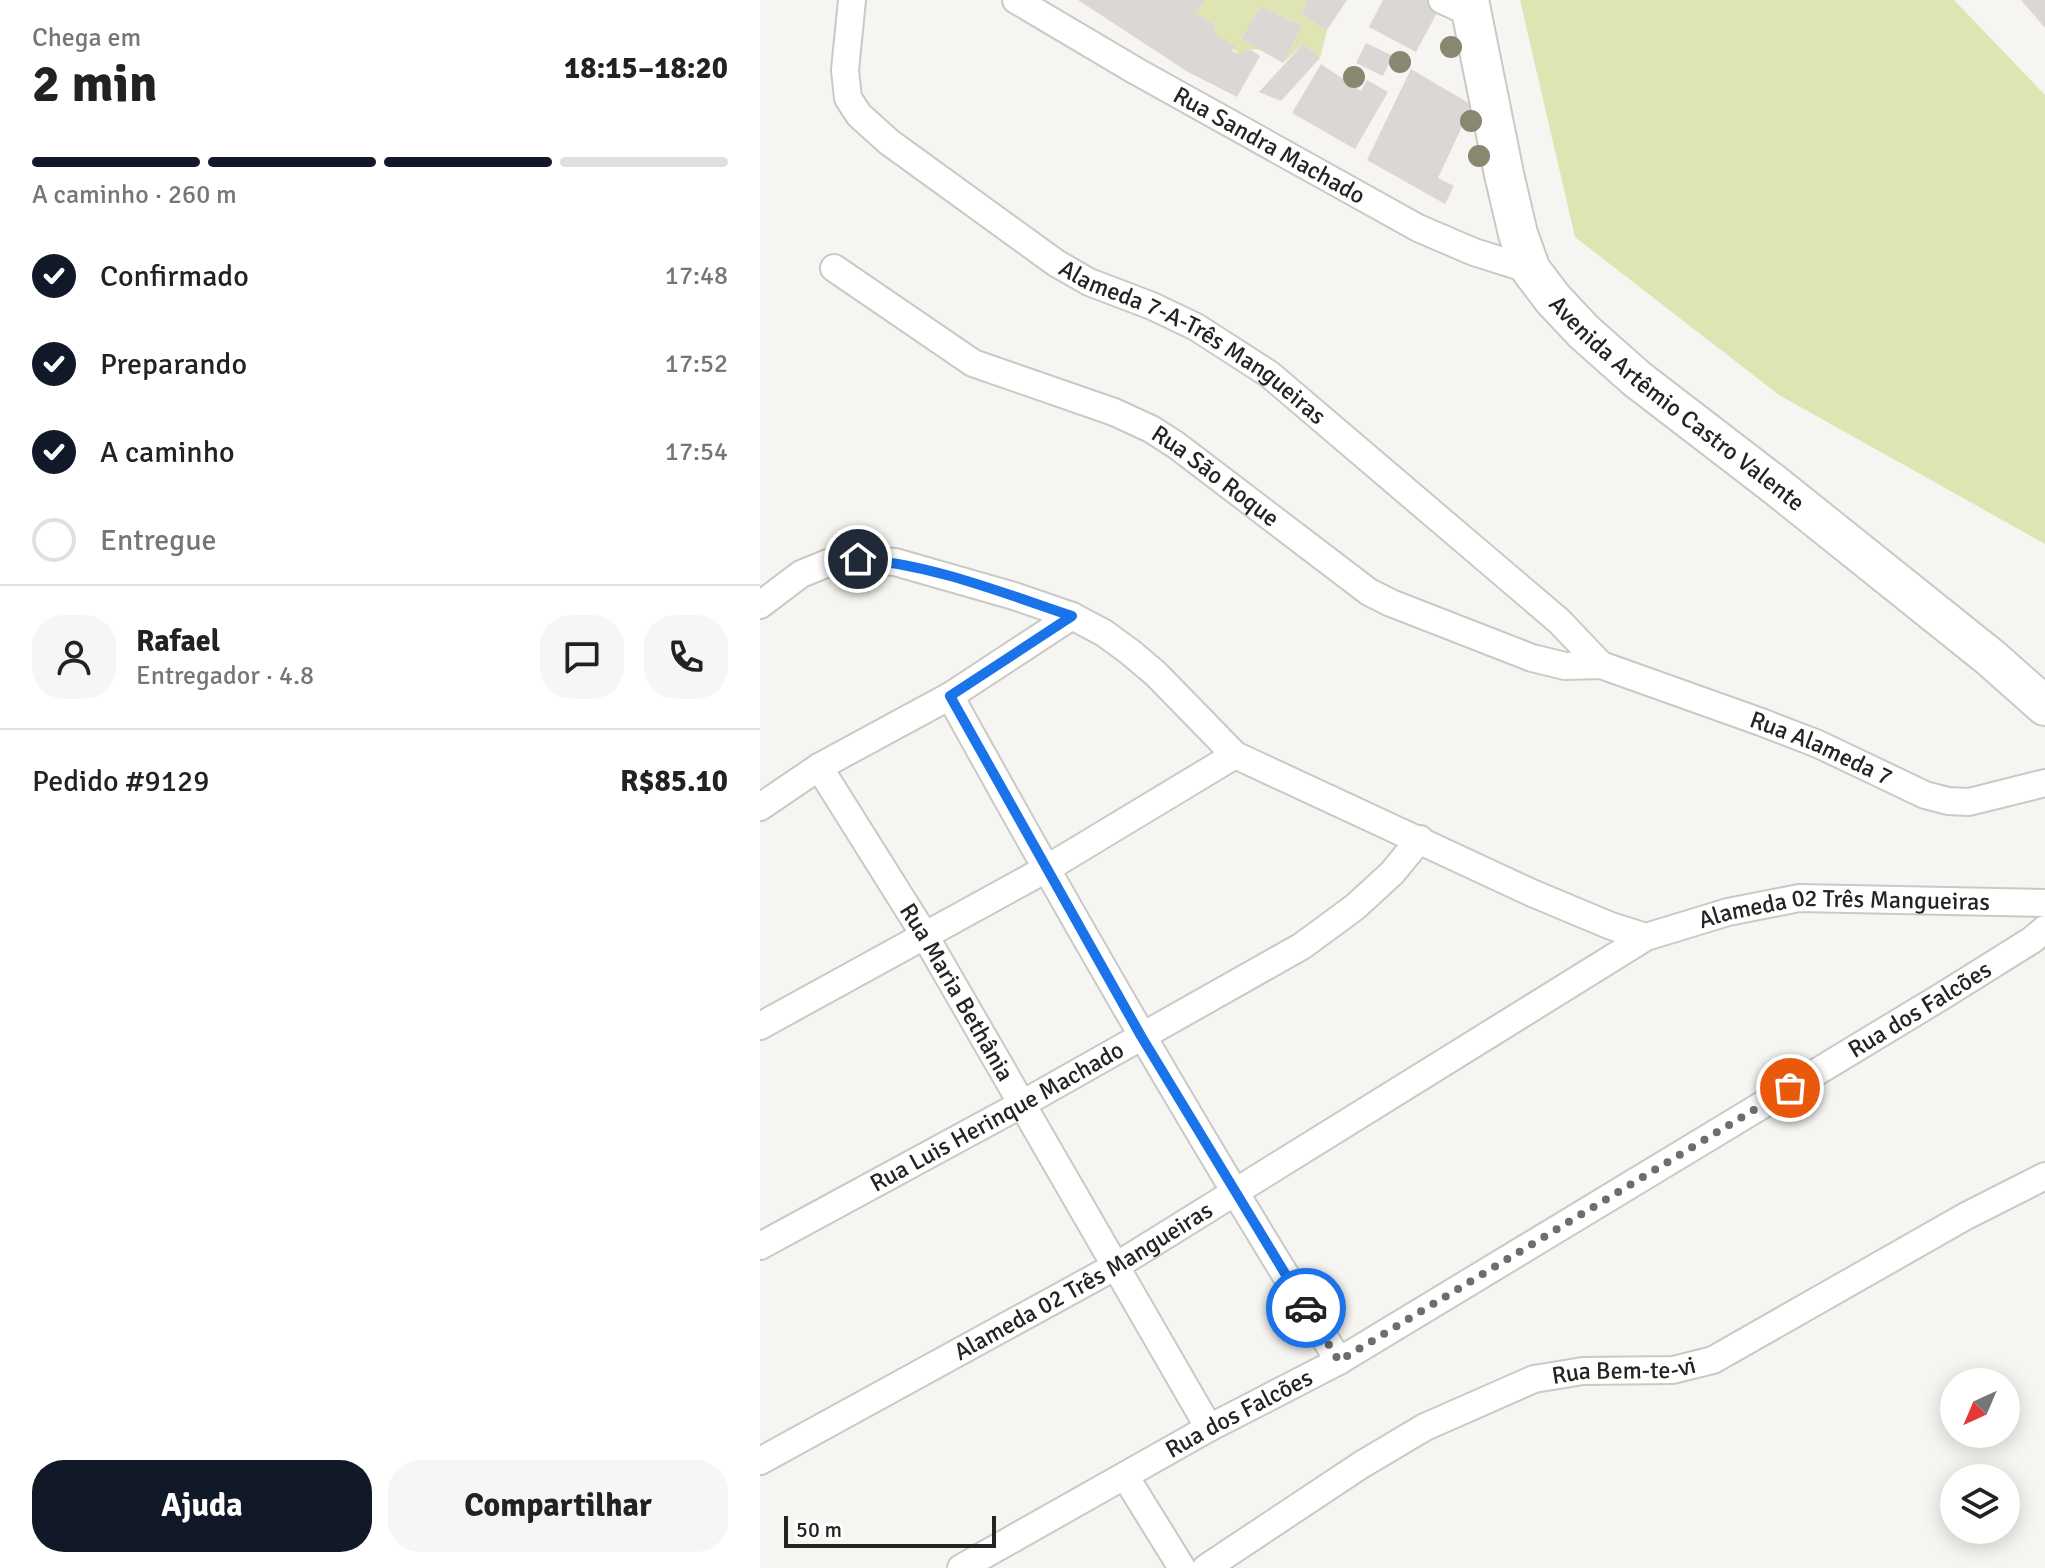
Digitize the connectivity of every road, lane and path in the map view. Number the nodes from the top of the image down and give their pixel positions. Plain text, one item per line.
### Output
1 (852, 0) edge
2 (1016, 0) edge
3 (1461, 5) edge
4 (834, 268) dead end
5 (1531, 270) junction
6 (760, 605) edge
7 (1072, 616) junction
8 (1601, 665) junction
9 (950, 696) junction
10 (2045, 706) edge
11 (1235, 755) junction
12 (819, 767) junction
13 (2045, 783) edge
14 (760, 807) edge
15 (1420, 839) junction
16 (1046, 869) junction
17 (2045, 903) edge
18 (2045, 929) edge
19 (925, 936) junction
20 (1646, 937) junction
21 (760, 1026) edge
22 (1141, 1036) junction
23 (1022, 1104) junction
24 (2045, 1176) edge
25 (1234, 1193) junction
26 (760, 1246) edge
27 (1116, 1266) junction
28 (1339, 1361) junction
29 (1209, 1428) junction
30 (767, 1448) edge
31 (1125, 1476) junction
32 (961, 1568) edge
33 (1182, 1568) edge
34 (1206, 1568) edge

1 - 8 street, Alameda 7-A-Três Mangueiras
2 - 5 street, Rua Sandra Machado
3 - 5 main road, Avenida Artêmio Castro Valente
4 - 8 street, Rua São Roque
5 - 10 main road, Avenida Artêmio Castro Valente
6 - 7 street
7 - 9 street
7 - 11 street
8 - 13 street, Rua Alameda 7
9 - 12 street
9 - 16 street
11 - 15 street
11 - 16 street
12 - 14 street
12 - 19 street, Rua Maria Bethânia
15 - 20 street
15 - 22 street, Rua Luis Herinque Machado
16 - 19 street
16 - 22 street
17 - 20 street, Alameda 02 Três Mangueiras
18 - 28 street, Rua dos Falcões
19 - 21 street
19 - 23 street, Rua Maria Bethânia
20 - 25 street, Alameda 02 Três Mangueiras
22 - 23 street, Rua Luis Herinque Machado
22 - 25 street
23 - 26 street, Rua Luis Herinque Machado
23 - 27 street, Rua Maria Bethânia
24 - 34 street, Rua Bem-te-vi
25 - 27 street, Alameda 02 Três Mangueiras
25 - 28 street
27 - 29 street, Rua Maria Bethânia
27 - 30 street, Alameda 02 Três Mangueiras
28 - 29 street, Rua dos Falcões
29 - 31 street, Rua dos Falcões
31 - 32 street, Rua dos Falcões
31 - 33 street

